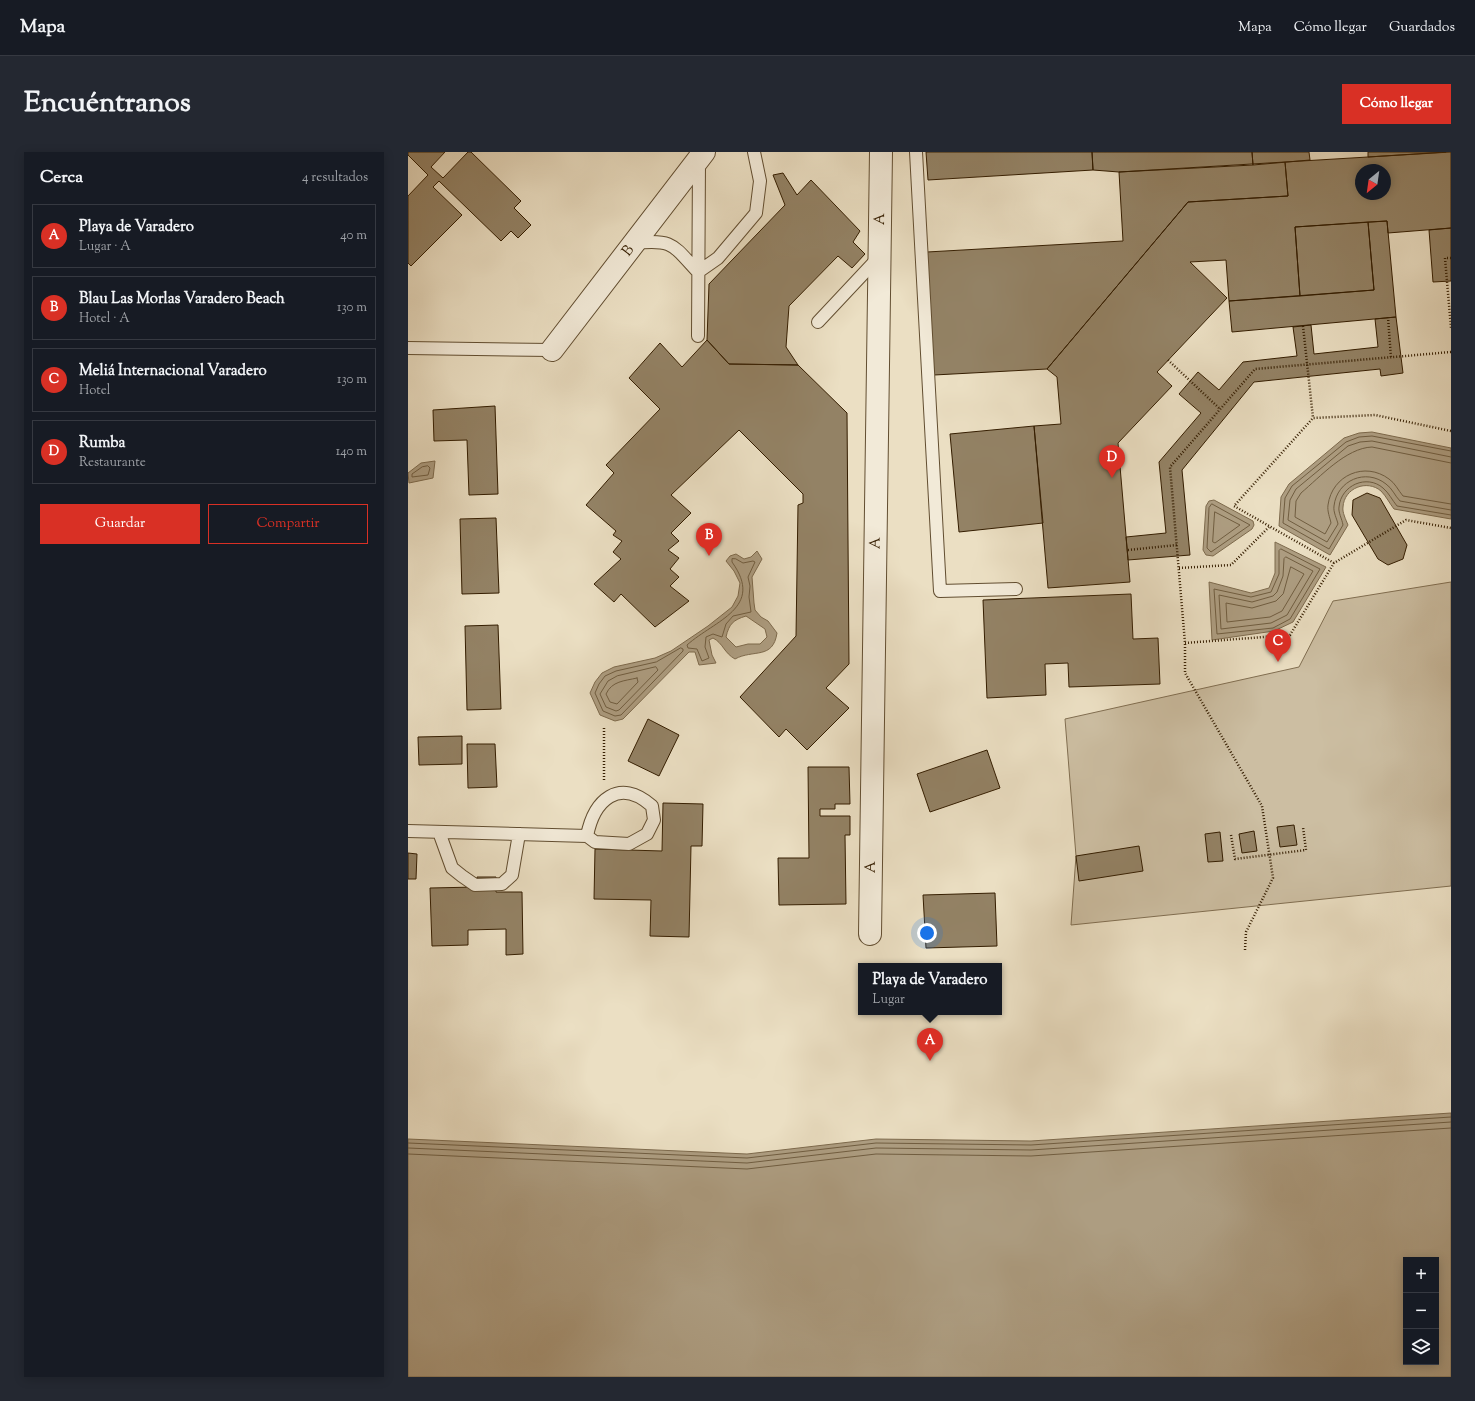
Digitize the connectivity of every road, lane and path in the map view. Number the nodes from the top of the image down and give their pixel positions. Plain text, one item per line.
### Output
1 (754, 152) edge
2 (881, 152) edge
3 (916, 152) edge
4 (701, 156) edge
5 (634, 243) junction
6 (880, 256) junction
7 (1451, 258) edge
8 (698, 272) junction
9 (1388, 317) dead end
10 (818, 322) dead end
11 (1303, 326) dead end
12 (1451, 328) edge
13 (698, 336) dead end
14 (408, 348) edge
15 (552, 350) joint
16 (1451, 352) edge
17 (1391, 358) junction
18 (1168, 360) dead end
19 (1308, 364) junction
20 (1220, 409) junction
21 (1313, 418) junction
22 (1451, 431) edge
23 (1269, 527) junction
24 (1451, 528) edge
25 (1177, 545) junction
26 (1128, 550) dead end
27 (1334, 563) junction
28 (1179, 568) junction
29 (1016, 589) dead end
30 (1185, 644) junction
31 (604, 728) dead end
32 (607, 797) junction
33 (1303, 827) dead end
34 (408, 831) edge
35 (439, 832) junction
36 (519, 834) junction
37 (1231, 835) dead end
38 (586, 836) junction
39 (1270, 854) junction
40 (870, 934) dead end
41 (1245, 950) dead end

1 - 8 lane
2 - 6 street, A
3 - 29 lane
4 - 5 street, B
4 - 8 lane
5 - 8 lane
5 - 15 street, B
6 - 10 lane
6 - 40 street, A
7 - 12 path
8 - 13 lane
9 - 17 path
11 - 19 path
14 - 15 lane
16 - 17 path
17 - 19 path
18 - 20 path
19 - 20 path
19 - 21 path
20 - 25 path
21 - 22 path
21 - 23 path
23 - 27 path
23 - 28 path
24 - 27 path
25 - 26 path
25 - 28 path
27 - 30 path
28 - 30 path
30 - 39 path
31 - 32 path
32 - 38 lane
32 - 38 lane
33 - 39 path
34 - 35 lane
35 - 36 lane
35 - 36 lane
36 - 38 lane
37 - 39 path
39 - 41 path

